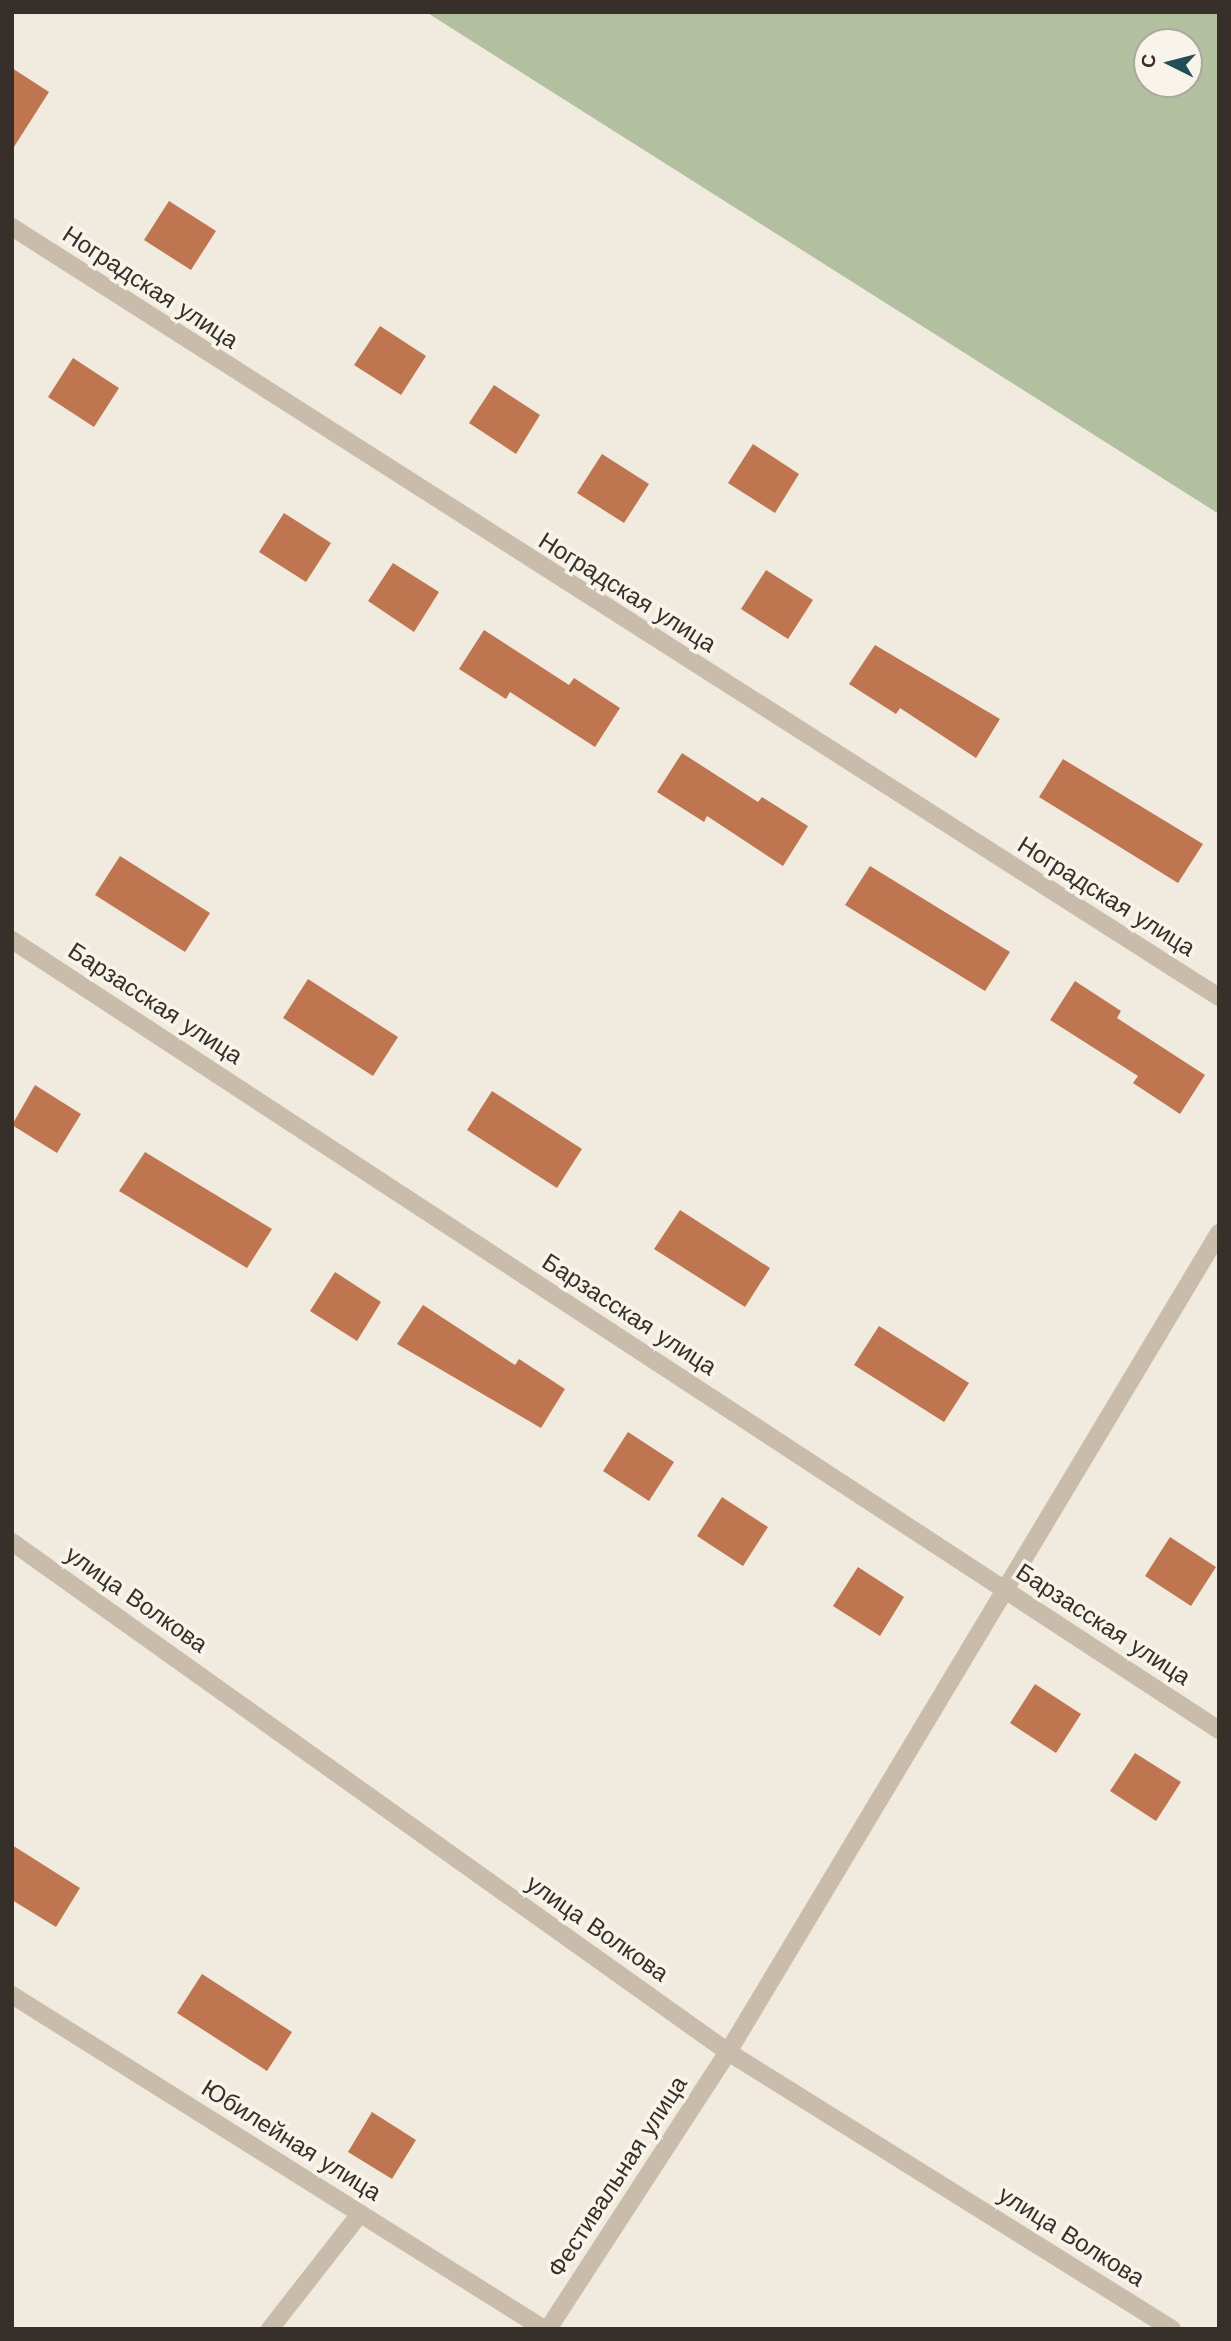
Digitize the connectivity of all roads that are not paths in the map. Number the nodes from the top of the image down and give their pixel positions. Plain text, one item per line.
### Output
1 (12, 227) edge
2 (12, 940) edge
3 (1219, 998) edge
4 (1219, 1233) edge
5 (12, 1542) edge
6 (1006, 1591) junction
7 (1219, 1730) edge
8 (12, 1995) edge
9 (728, 2052) junction
10 (360, 2214) junction
11 (270, 2329) edge
12 (546, 2329) edge
13 (1172, 2329) edge

1 - 3 street, Ноградская улица
2 - 6 street, Барзасская улица
4 - 6 street, Фестивальная улица
5 - 9 street, улица Волкова
6 - 7 street, Барзасская улица
6 - 9 street, Фестивальная улица
8 - 10 street, Юбилейная улица
9 - 12 street, Фестивальная улица
9 - 13 street, улица Волкова
10 - 11 street
10 - 12 street, Юбилейная улица

